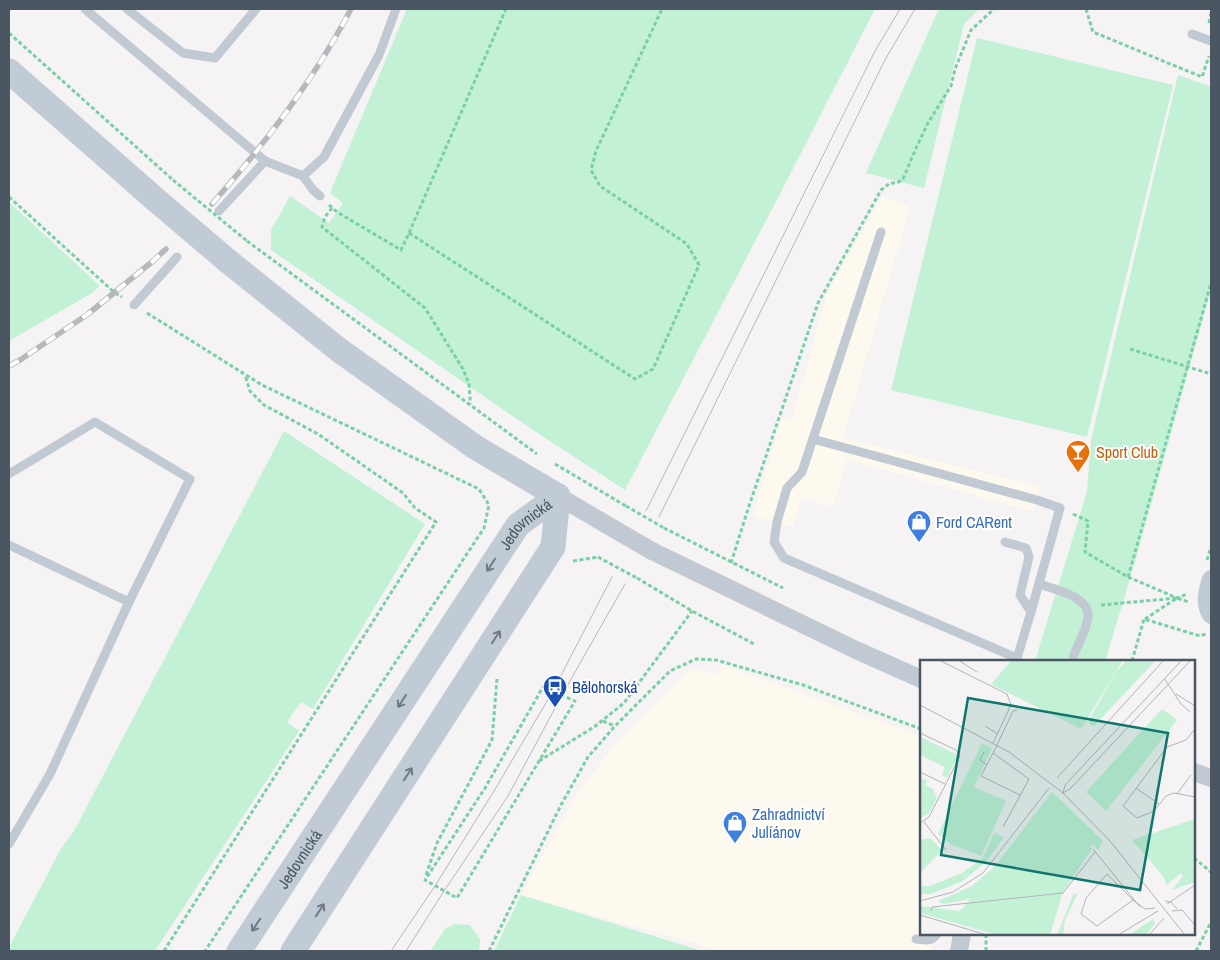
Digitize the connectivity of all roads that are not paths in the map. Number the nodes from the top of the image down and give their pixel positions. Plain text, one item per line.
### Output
1 (85, 9) edge
2 (127, 9) edge
3 (256, 9) edge
4 (396, 9) edge
5 (1192, 34) dead end
6 (1211, 41) edge
7 (9, 71) edge
8 (265, 161) junction
9 (303, 176) junction
10 (320, 196) road end
11 (219, 211) dead end
12 (881, 232) dead end
13 (177, 258) dead end
14 (134, 305) road end
15 (813, 439) junction
16 (9, 474) edge
17 (558, 496) junction
18 (1005, 542) dead end
19 (9, 545) edge
20 (1210, 582) edge
21 (1039, 584) junction
22 (129, 602) junction
23 (1031, 612) junction
24 (1209, 612) edge
25 (1073, 657) dead end
26 (1016, 660) edge
27 (920, 679) edge
28 (1195, 772) edge
29 (1211, 778) edge
30 (9, 844) edge
31 (937, 935) edge
32 (962, 935) edge
33 (916, 939) dead end
34 (239, 951) edge
35 (293, 951) edge
36 (959, 951) edge

1 - 8 lane
2 - 3 lane
4 - 9 lane
5 - 6 lane
7 - 17 main road, bridge
8 - 9 lane
8 - 11 lane
9 - 10 lane
12 - 15 lane
13 - 14 lane
15 - 21 lane
15 - 26 lane
16 - 22 lane
17 - 27 street, bridge
17 -> 34 main road, Jedovnická
35 -> 17 main road, Jedovnická
18 - 23 lane
19 - 22 lane
20 - 24 street
21 - 23 lane
21 - 25 lane
22 - 30 lane
23 - 26 lane
28 - 29 street
31 - 33 lane
32 - 36 street

